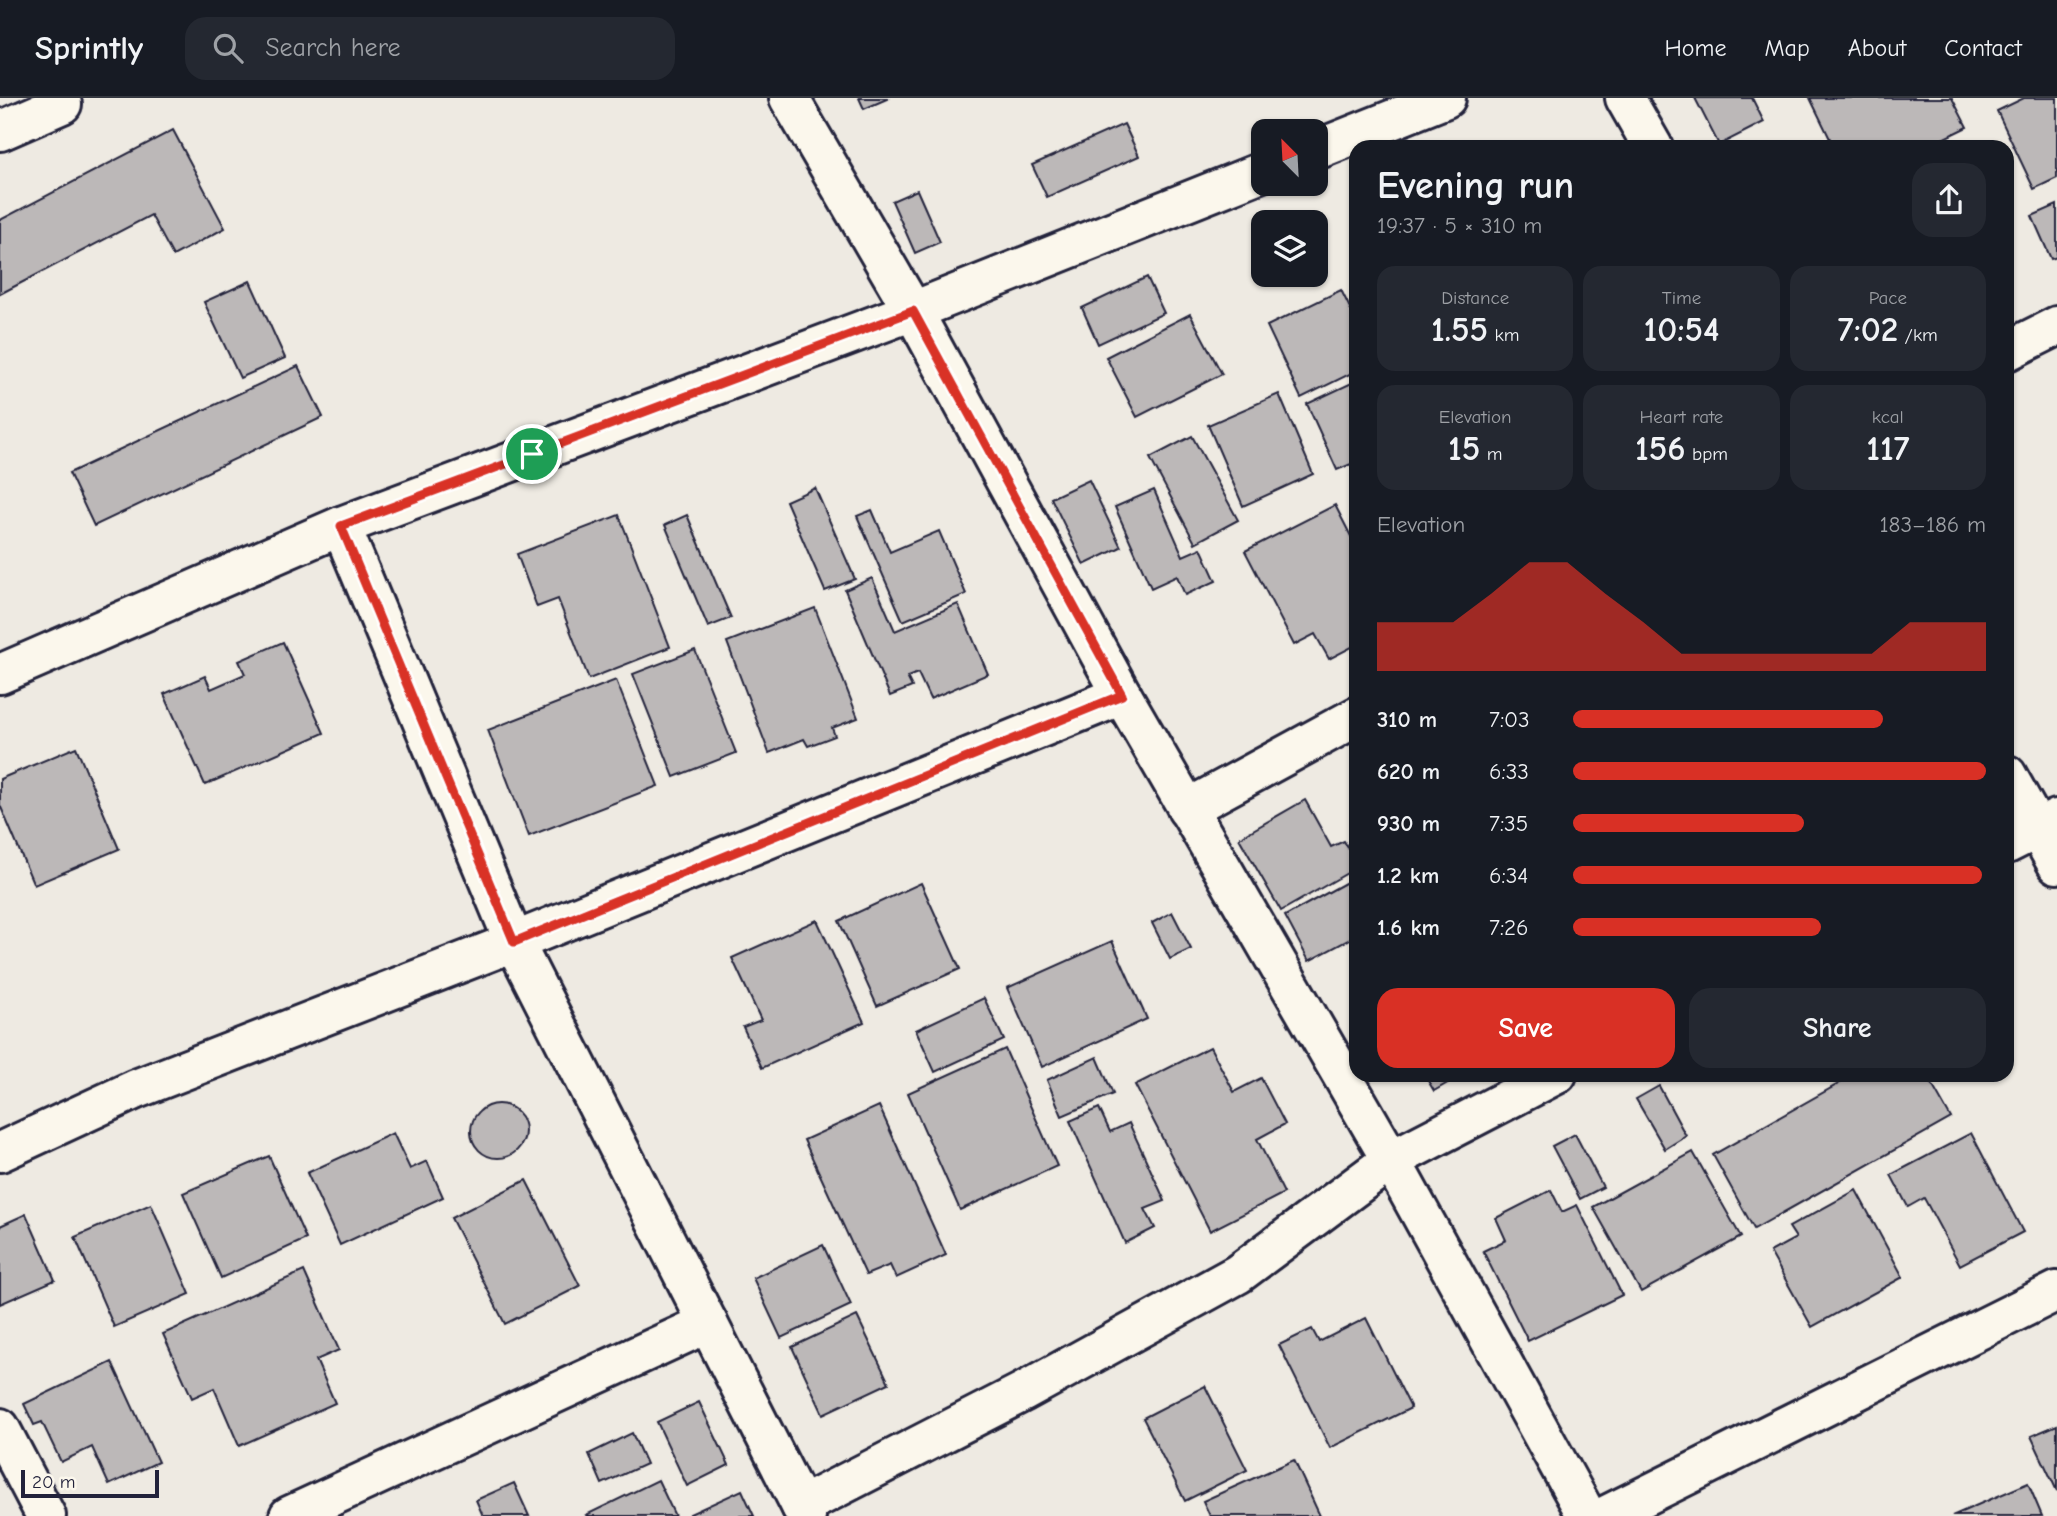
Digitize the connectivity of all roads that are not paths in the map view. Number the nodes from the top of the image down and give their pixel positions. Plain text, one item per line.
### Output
1 (789, 98) edge
2 (1446, 98) edge
3 (1625, 98) edge
4 (62, 104) dead end
5 (0, 131) edge
6 (1649, 140) edge
7 (1328, 145) edge
8 (1251, 176) edge
9 (913, 311) junction
10 (2057, 326) edge
11 (2014, 348) edge
12 (341, 526) junction
13 (0, 674) edge
14 (1122, 695) junction
15 (1349, 721) edge
16 (2014, 789) edge
17 (1187, 809) junction
18 (2034, 830) edge
19 (2057, 864) edge
20 (514, 942) junction
21 (1542, 1082) edge
22 (0, 1152) edge
23 (1391, 1160) junction
24 (2057, 1291) edge
25 (708, 1323) junction
26 (0, 1428) edge
27 (804, 1511) edge
28 (46, 1516) edge
29 (289, 1516) edge
30 (1587, 1516) edge
31 (1605, 1516) edge

1 - 9 street
2 - 7 street
3 - 6 street
4 - 5 street
8 - 9 street
9 - 12 street
9 - 14 street
10 - 11 street
12 - 13 street
12 - 20 street
14 - 17 street
14 - 20 street
15 - 17 street
16 - 18 street
17 - 23 street
18 - 19 street
20 - 22 street
20 - 25 street
21 - 23 street
23 - 27 street
23 - 30 street
24 - 31 street
25 - 27 street
25 - 29 street
26 - 28 street

